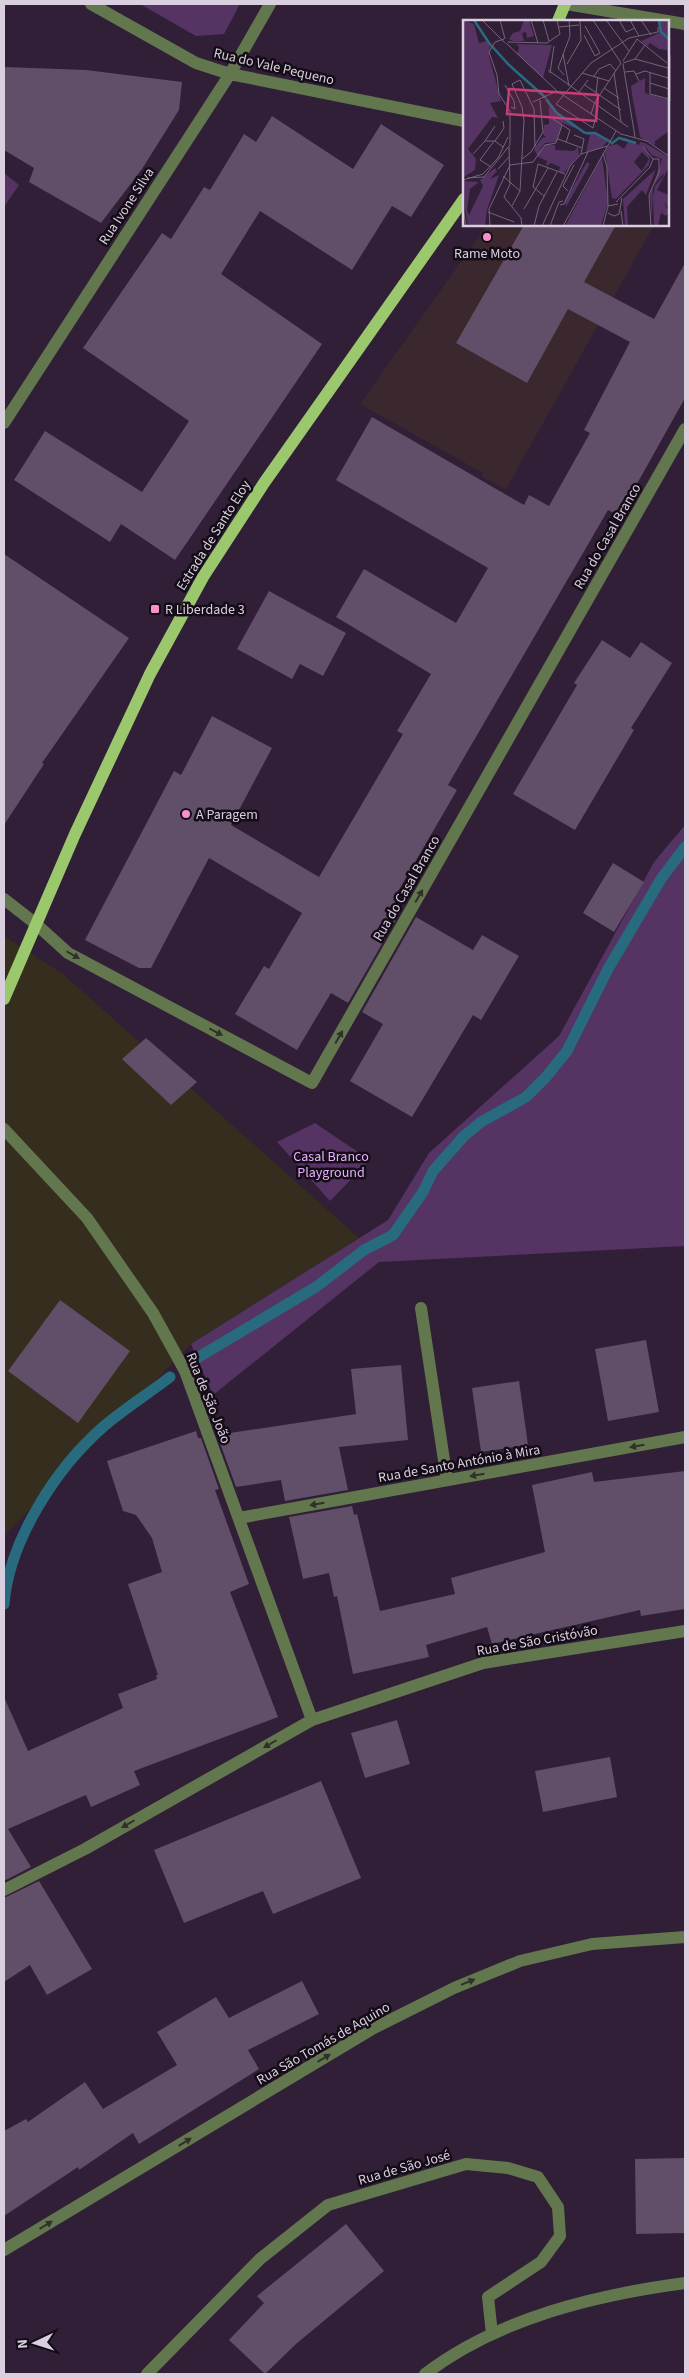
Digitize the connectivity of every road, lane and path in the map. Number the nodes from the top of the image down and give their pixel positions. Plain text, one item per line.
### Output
1 (91, 4) edge
2 (270, 4) edge
3 (566, 4) edge
4 (558, 20) edge
5 (661, 20) edge
6 (669, 21) edge
7 (685, 24) edge
8 (230, 74) junction
9 (463, 121) edge
10 (463, 200) edge
11 (4, 423) edge
12 (685, 429) edge
13 (4, 900) edge
14 (36, 924) junction
15 (4, 999) edge
16 (4, 1129) edge
17 (421, 1308) dead end
18 (685, 1437) edge
19 (447, 1480) junction
20 (238, 1518) junction
21 (685, 1631) edge
22 (312, 1720) junction
23 (4, 1890) edge
24 (685, 1937) edge
25 (4, 2250) edge
26 (685, 2283) edge
27 (492, 2334) junction
28 (147, 2374) edge
29 (425, 2374) edge

1 - 8 street, Rua do Vale Pequeno
2 - 8 street, Rua Ivone Silva
3 - 4 main road
3 - 5 street
6 - 7 street
8 - 9 street, Rua do Vale Pequeno
8 - 11 street, Rua Ivone Silva
10 - 14 main road, Estrada de Santo Eloy
14 -> 12 street, Rua do Casal Branco
13 - 14 street
14 - 15 main road, Estrada de Santo Eloy
16 - 20 street, Rua de São João
17 - 19 street
18 -> 19 street, Rua de Santo António à Mira
19 -> 20 street, Rua de Santo António à Mira
20 - 22 street, Rua de São João
21 - 22 street, Rua de São Cristóvão
22 -> 23 street
25 -> 24 street, Rua São Tomás de Aquino
26 - 27 street
27 - 28 street, Rua de São José
27 - 29 street

